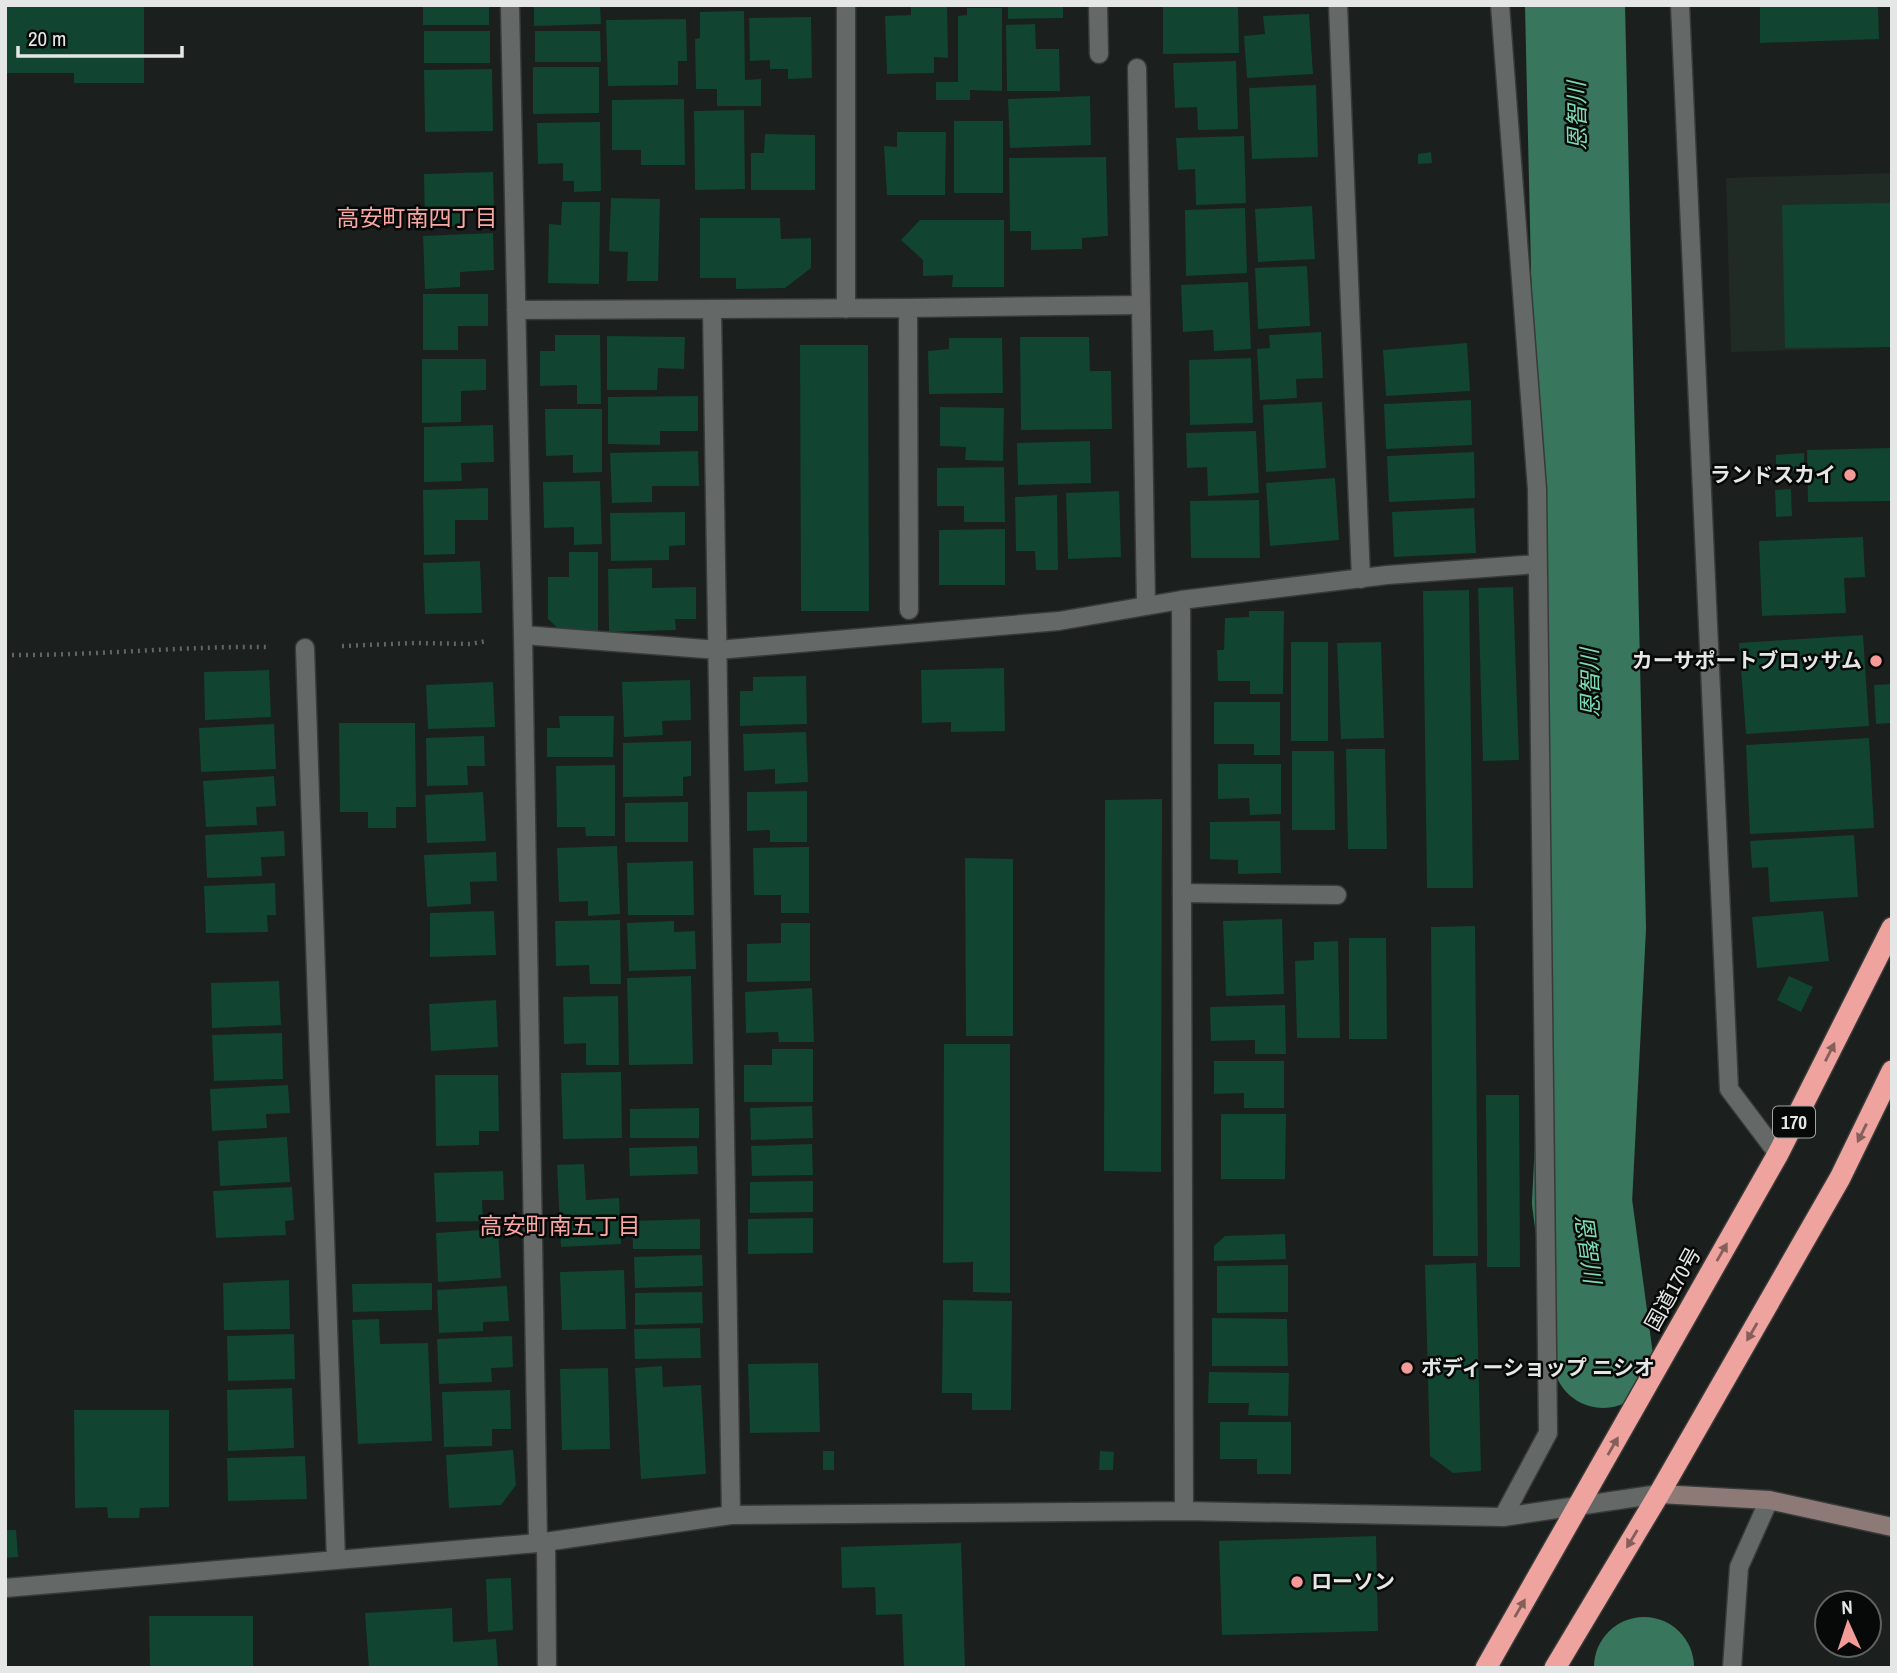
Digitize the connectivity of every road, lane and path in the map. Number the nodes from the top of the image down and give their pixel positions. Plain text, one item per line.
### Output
1 (510, 5) edge
2 (846, 5) edge
3 (1098, 5) edge
4 (1338, 5) edge
5 (1500, 5) edge
6 (1680, 5) edge
7 (1099, 54) dead end
8 (1137, 68) dead end
9 (1140, 304) junction
10 (712, 309) junction
11 (846, 309) junction
12 (908, 309) junction
13 (516, 310) junction
14 (1538, 564) junction
15 (1361, 579) junction
16 (1181, 600) junction
17 (1146, 606) junction
18 (909, 610) dead end
19 (523, 635) junction
20 (305, 648) dead end
21 (718, 650) junction
22 (1182, 893) junction
23 (1336, 895) dead end
24 (1892, 928) edge
25 (1892, 1071) edge
26 (1778, 1154) junction
27 (1660, 1494) junction
28 (1769, 1500) junction
29 (1579, 1506) junction
30 (1184, 1511) junction
31 (731, 1515) junction
32 (1503, 1517) junction
33 (1892, 1528) edge
34 (542, 1542) junction
35 (336, 1560) junction
36 (5, 1588) edge
37 (547, 1668) edge
38 (1486, 1668) edge
39 (1555, 1668) edge
40 (1732, 1668) edge

1 - 13 street
2 - 11 street
3 - 7 street
4 - 15 street
5 - 14 street
6 - 26 street
8 - 9 street
9 - 12 street
9 - 17 street
10 - 11 street
10 - 13 street
10 - 21 street
11 - 12 street
12 - 18 street
13 - 19 street
14 - 15 street
14 - 32 street
15 - 16 street
16 - 17 street
16 - 22 street
17 - 21 street
19 - 21 street
19 - 34 street
20 - 35 street
21 - 31 street
22 - 23 street
22 - 30 street
26 -> 24 highway, 国道170号 / 170
25 -> 27 highway
29 -> 26 highway, 国道170号 / 170
27 - 28 street
27 - 29 street
27 -> 39 highway
28 - 33 street
28 - 40 street
29 - 32 street
38 -> 29 highway, 国道170号 / 170
30 - 31 street
30 - 32 street
31 - 34 street
34 - 35 street
34 - 37 street
35 - 36 street

